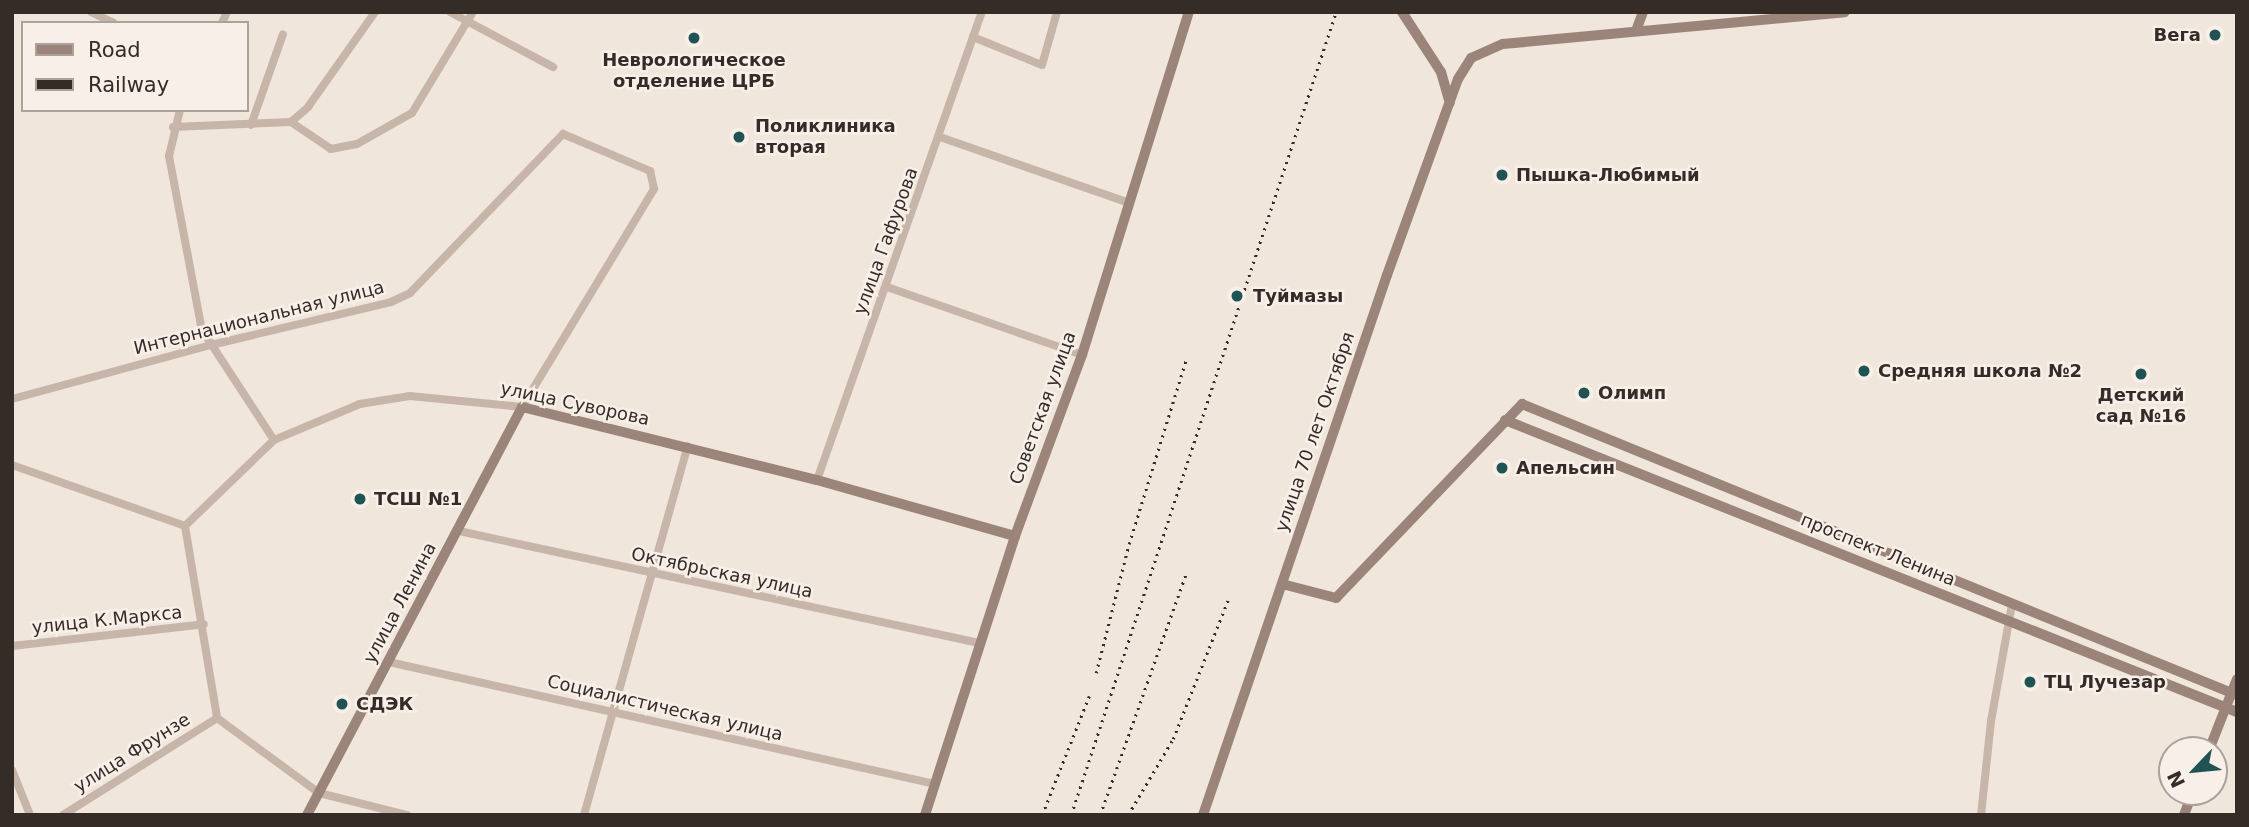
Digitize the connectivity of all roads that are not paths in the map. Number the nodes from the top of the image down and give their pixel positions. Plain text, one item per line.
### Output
1 (91, 12) edge
2 (375, 12) edge
3 (450, 12) edge
4 (982, 12) edge
5 (1057, 12) edge
6 (1189, 12) edge
7 (1402, 12) edge
8 (1643, 12) edge
9 (1845, 12) edge
10 (471, 16) edge
11 (110, 21) edge
12 (1636, 31) junction
13 (283, 34) dead end
14 (974, 37) junction
15 (553, 66) dead end
16 (1450, 103) junction
17 (179, 112) edge
18 (291, 122) junction
19 (251, 125) junction
20 (173, 127) junction
21 (940, 137) junction
22 (1130, 202) junction
23 (887, 287) junction
24 (211, 345) junction
25 (1082, 355) junction
26 (12, 399) edge
27 (522, 407) junction
28 (1505, 420) junction
29 (274, 440) junction
30 (688, 446) junction
31 (12, 465) edge
32 (817, 480) junction
33 (185, 526) junction
34 (459, 531) junction
35 (1015, 536) junction
36 (652, 574) junction
37 (1282, 584) junction
38 (2012, 604) junction
39 (2007, 621) junction
40 (204, 624) junction
41 (979, 643) junction
42 (12, 646) edge
43 (389, 662) junction
44 (2237, 679) edge
45 (2234, 694) edge
46 (2231, 710) edge
47 (613, 713) junction
48 (217, 718) junction
49 (2217, 736) edge
50 (12, 770) edge
51 (935, 784) junction
52 (319, 793) junction
53 (30, 815) edge
54 (63, 815) edge
55 (307, 815) edge
56 (407, 815) edge
57 (584, 815) edge
58 (925, 815) edge
59 (1203, 815) edge
60 (1981, 815) edge

1 - 11 street
2 - 18 street
3 - 10 street
4 - 14 street, улица Гафурова
5 - 14 street
6 - 22 street, Советская улица
7 - 16 street
8 - 12 street
9 - 12 street, улица 70 лет Октября
10 - 15 street
10 - 18 street
12 - 16 street, улица 70 лет Октября
13 - 19 street
14 - 21 street, улица Гафурова
16 - 37 street, улица 70 лет Октября
17 - 20 street
18 - 19 street
19 - 20 street
20 - 24 street
21 - 22 street
21 - 23 street, улица Гафурова
22 - 25 street, Советская улица
23 - 25 street
23 - 32 street, улица Гафурова
24 - 26 street, Интернациональная улица
24 - 27 street, Интернациональная улица
24 - 29 street
25 - 35 street, Советская улица
27 - 29 street, улица Суворова
27 - 30 street, улица Суворова
27 - 34 street, улица Ленина
28 - 37 street
28 - 38 street, проспект Ленина
28 - 39 street, проспект Ленина
29 - 33 street, улица Суворова
30 - 32 street, улица Суворова
30 - 36 street
31 - 33 street
32 - 35 street, улица Суворова
33 - 40 street
34 - 36 street, Октябрьская улица
34 - 43 street, улица Ленина
35 - 41 street, Советская улица
36 - 41 street, Октябрьская улица
36 - 47 street
37 - 59 street, улица 70 лет Октября
38 - 39 street
38 - 45 street, проспект Ленина
39 - 46 street, проспект Ленина
39 - 60 street
40 - 42 street, улица К.Маркса
40 - 48 street
41 - 51 street, Советская улица
43 - 47 street, Социалистическая улица
43 - 52 street, улица Ленина
44 - 45 street
45 - 46 street
46 - 49 street
47 - 51 street, Социалистическая улица
47 - 57 street
48 - 52 street
48 - 54 street, улица Фрунзе
50 - 53 street
51 - 58 street, Советская улица
52 - 55 street, улица Ленина
52 - 56 street

